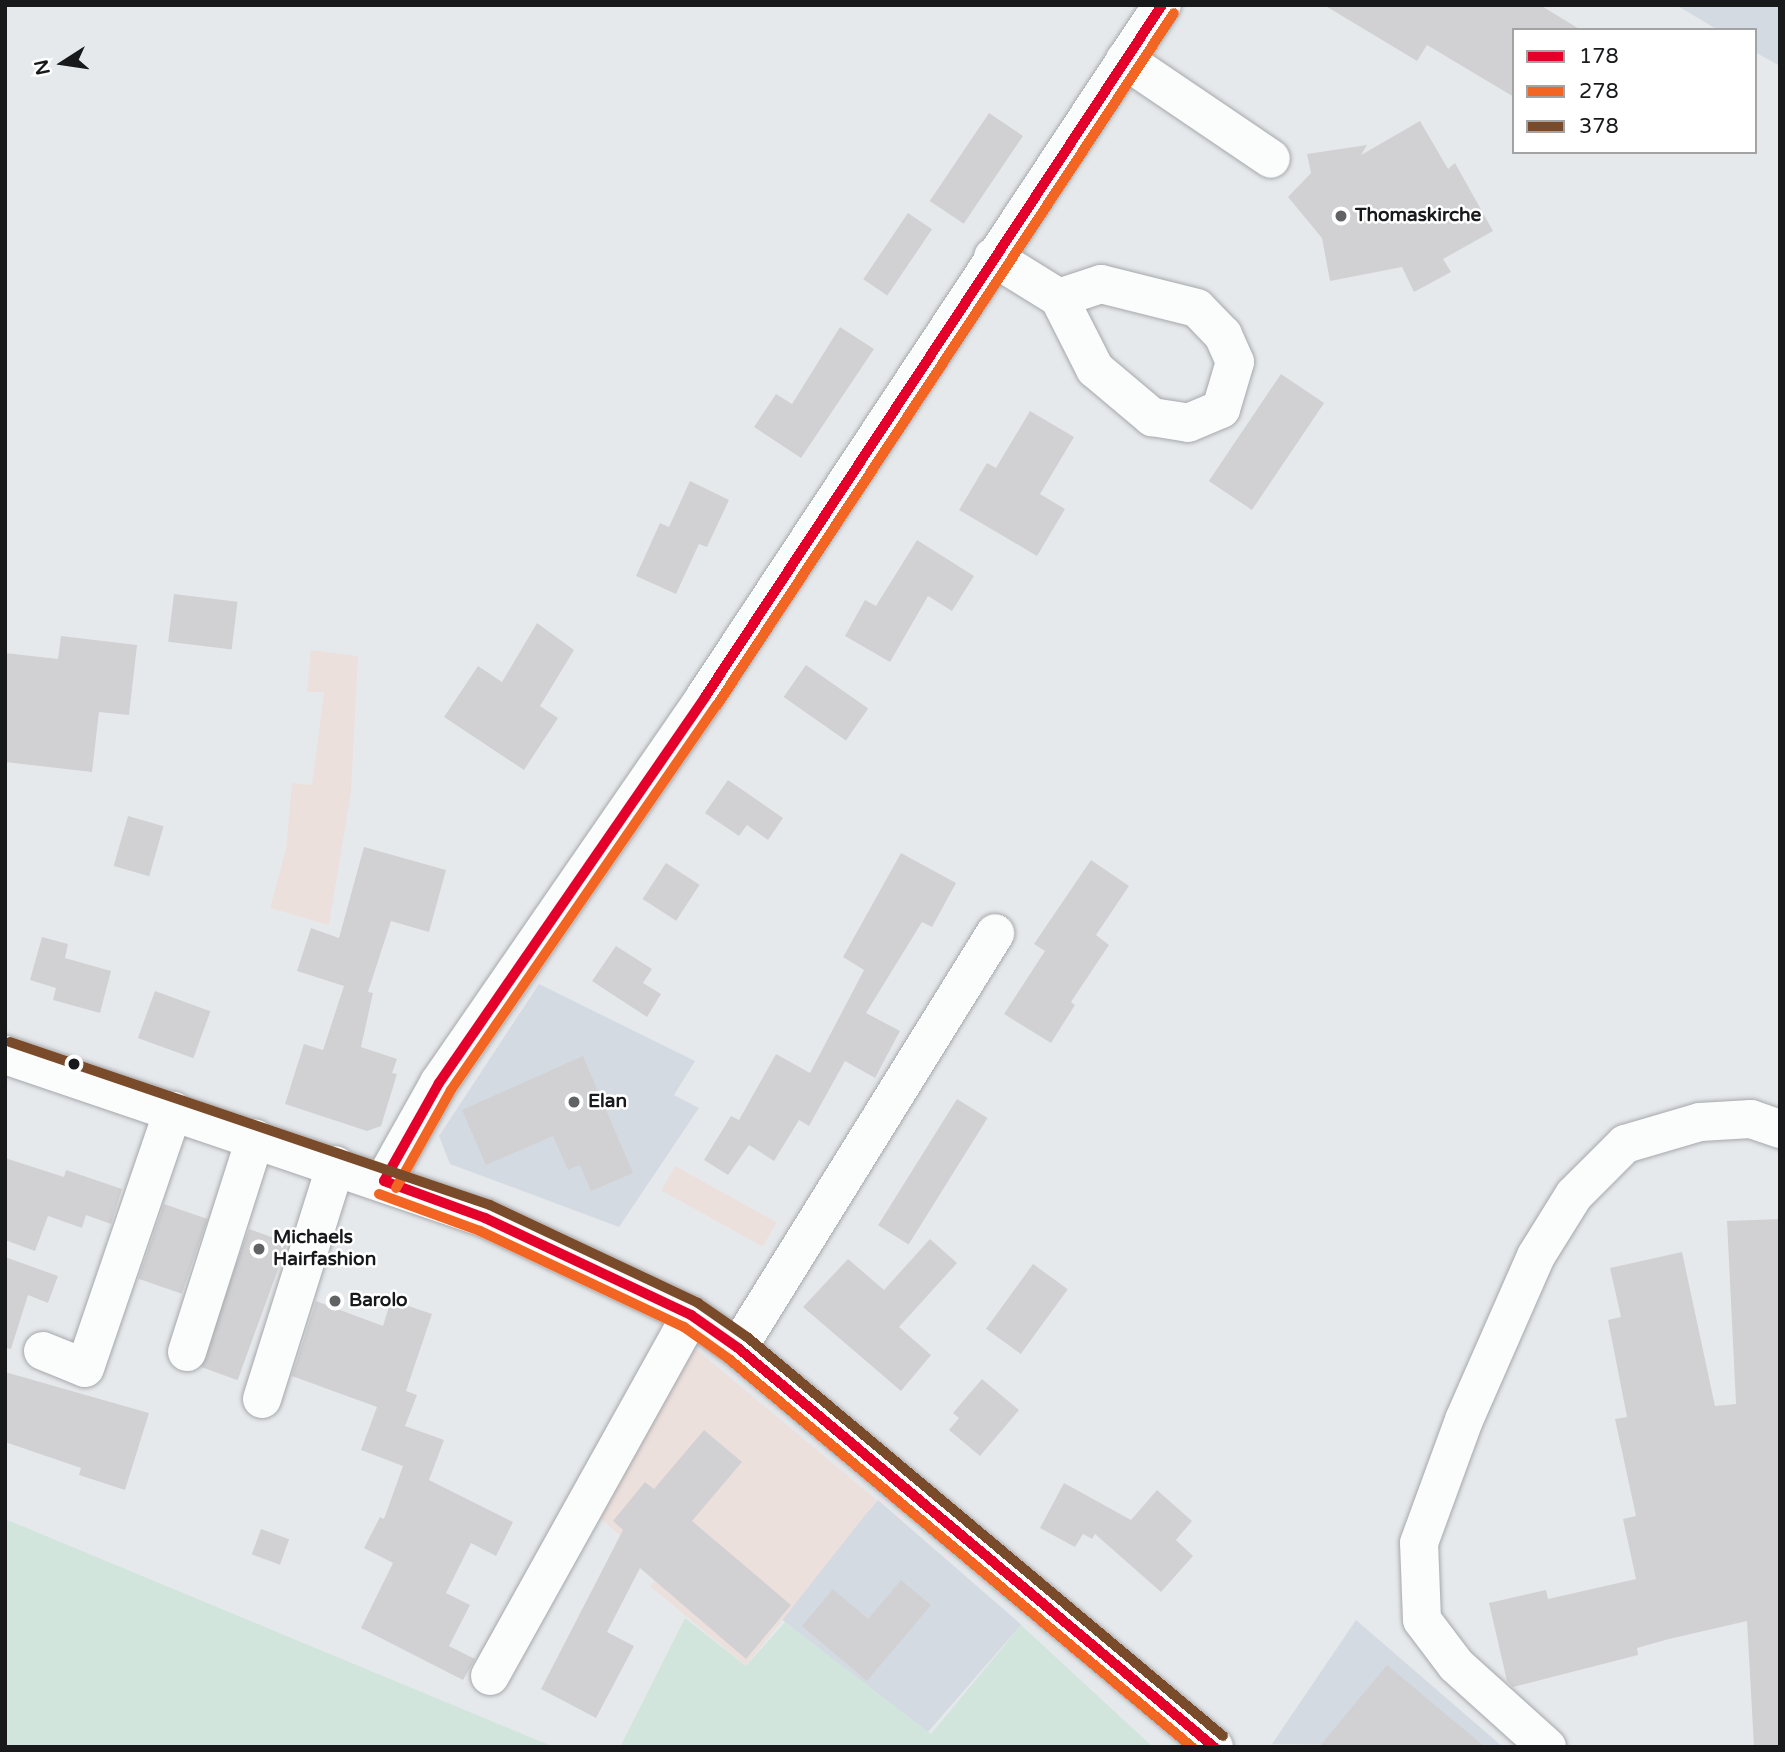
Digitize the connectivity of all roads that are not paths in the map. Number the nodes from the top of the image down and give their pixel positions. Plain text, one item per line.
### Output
1 (1162, 5) edge
2 (1125, 60) junction
3 (1271, 159) dead end
4 (992, 257) junction
5 (1059, 298) junction
6 (995, 933) dead end
7 (5, 1055) edge
8 (173, 1111) junction
9 (1780, 1129) edge
10 (256, 1139) junction
11 (336, 1165) junction
12 (384, 1181) junction
13 (691, 1315) junction
14 (738, 1348) junction
15 (43, 1351) dead end
16 (187, 1352) dead end
17 (262, 1399) dead end
18 (490, 1676) dead end
19 (1214, 1747) edge
20 (1547, 1747) edge

1 - 2 street
2 - 3 street
2 - 4 street
4 - 5 street
4 - 12 street
5 - 5 street
6 - 14 street
7 - 8 street
8 - 10 street
8 - 15 street
9 - 20 street
10 - 11 street
10 - 16 street
11 - 12 street
11 - 17 street
12 - 13 street
13 - 14 street
13 - 18 street
14 - 19 street

